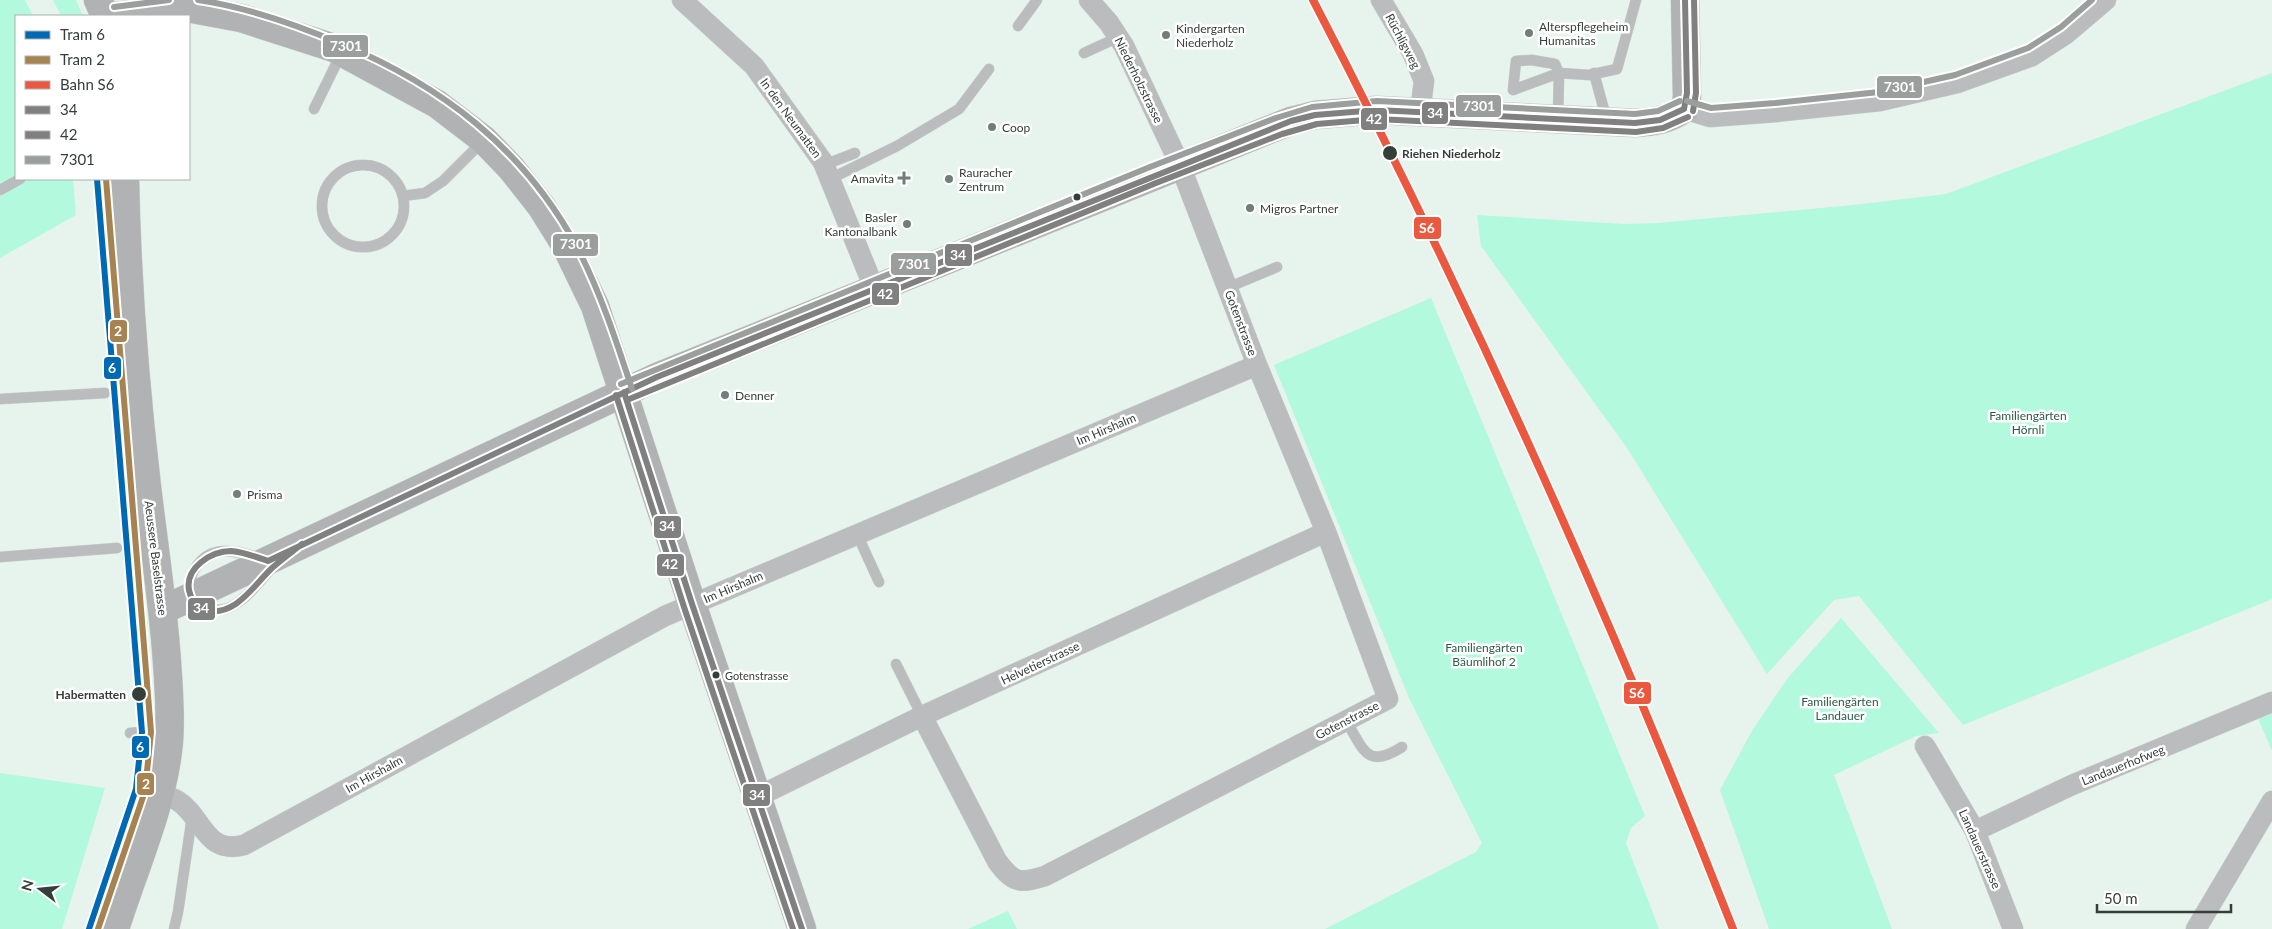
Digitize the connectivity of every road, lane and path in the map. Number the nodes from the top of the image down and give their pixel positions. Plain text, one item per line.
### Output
1 (98, 0) edge
2 (682, 0) edge
3 (1038, 0) edge
4 (1089, 0) edge
5 (1381, 0) edge
6 (1636, 0) edge
7 (1685, 0) edge
8 (2106, 0) edge
9 (189, 4) edge
10 (105, 15) edge
11 (121, 15) edge
12 (1018, 26) dead end
13 (1119, 37) junction
14 (342, 53) junction
15 (1084, 53) dead end
16 (989, 69) dead end
17 (1559, 73) junction
18 (1594, 73) junction
19 (314, 109) dead end
20 (1684, 109) junction
21 (1420, 112) junction
22 (1558, 119) junction
23 (1607, 122) junction
24 (484, 140) junction
25 (855, 153) dead end
26 (1180, 165) junction
27 (827, 172) junction
28 (18, 180) edge
29 (125, 180) edge
30 (0, 190) edge
31 (403, 196) junction
32 (1277, 267) dead end
33 (874, 288) junction
34 (1227, 288) junction
35 (1257, 364) junction
36 (624, 392) junction
37 (105, 393) dead end
38 (0, 399) edge
39 (1326, 532) junction
40 (857, 534) junction
41 (302, 544) junction
42 (118, 548) dead end
43 (0, 557) edge
44 (879, 582) dead end
45 (191, 597) junction
46 (692, 604) junction
47 (164, 610) junction
48 (896, 664) dead end
49 (2272, 702) edge
50 (922, 716) junction
51 (1346, 721) junction
52 (169, 730) junction
53 (130, 733) dead end
54 (1926, 746) dead end
55 (1402, 747) dead end
56 (159, 794) junction
57 (757, 797) junction
58 (2272, 801) edge
59 (192, 816) junction
60 (1975, 831) junction
61 (114, 929) edge
62 (174, 929) edge
63 (802, 929) edge
64 (2013, 929) edge
65 (2196, 929) edge

1 - 10 main road
2 - 27 street, In den Neumatten
3 - 12 lane
4 - 13 street, Niederholzstrasse
5 - 21 street, Rüchligweg
6 - 18 lane
7 - 20 main road
8 - 20 street
9 - 11 main road
9 - 14 main road
13 - 15 lane
13 - 26 street, Niederholzstrasse
14 - 19 lane
14 - 24 main road
16 - 27 lane
17 - 17 lane
17 - 18 lane
17 - 22 lane
18 - 23 lane
20 - 23 main road
21 - 22 main road
21 - 26 main road
22 - 23 main road
24 - 31 lane
24 - 36 main road
25 - 27 lane
26 - 33 main road
26 - 34 street, Gotenstrasse
27 - 33 street, In den Neumatten
28 - 30 lane
29 - 47 main road, Aeussere Baselstrasse
31 - 31 lane
32 - 34 lane
33 - 36 main road
34 - 35 street, Gotenstrasse
35 - 39 street, Gotenstrasse
35 - 40 street, Im Hirshalm
36 - 41 main road
36 - 46 main road
37 - 38 lane
39 - 50 street, Helvetierstrasse
39 - 51 street, Gotenstrasse
40 - 44 lane
40 - 46 street, Im Hirshalm
41 - 45 main road
41 - 45 lane
42 - 43 lane
45 - 47 main road
46 - 57 main road
46 - 59 street, Im Hirshalm
47 - 52 main road, Aeussere Baselstrasse
48 - 50 lane
49 - 60 street, Landauerhofweg
50 - 51 street, Gotenstrasse
50 - 57 street, Helvetierstrasse
51 - 55 lane
52 - 53 lane
52 - 56 main road, Aeussere Baselstrasse
54 - 60 street, Landauerstrasse
56 - 59 street, Im Hirshalm
56 - 61 main road, Aeussere Baselstrasse
57 - 63 main road
58 - 65 street
59 - 62 lane
60 - 64 street, Landauerstrasse

